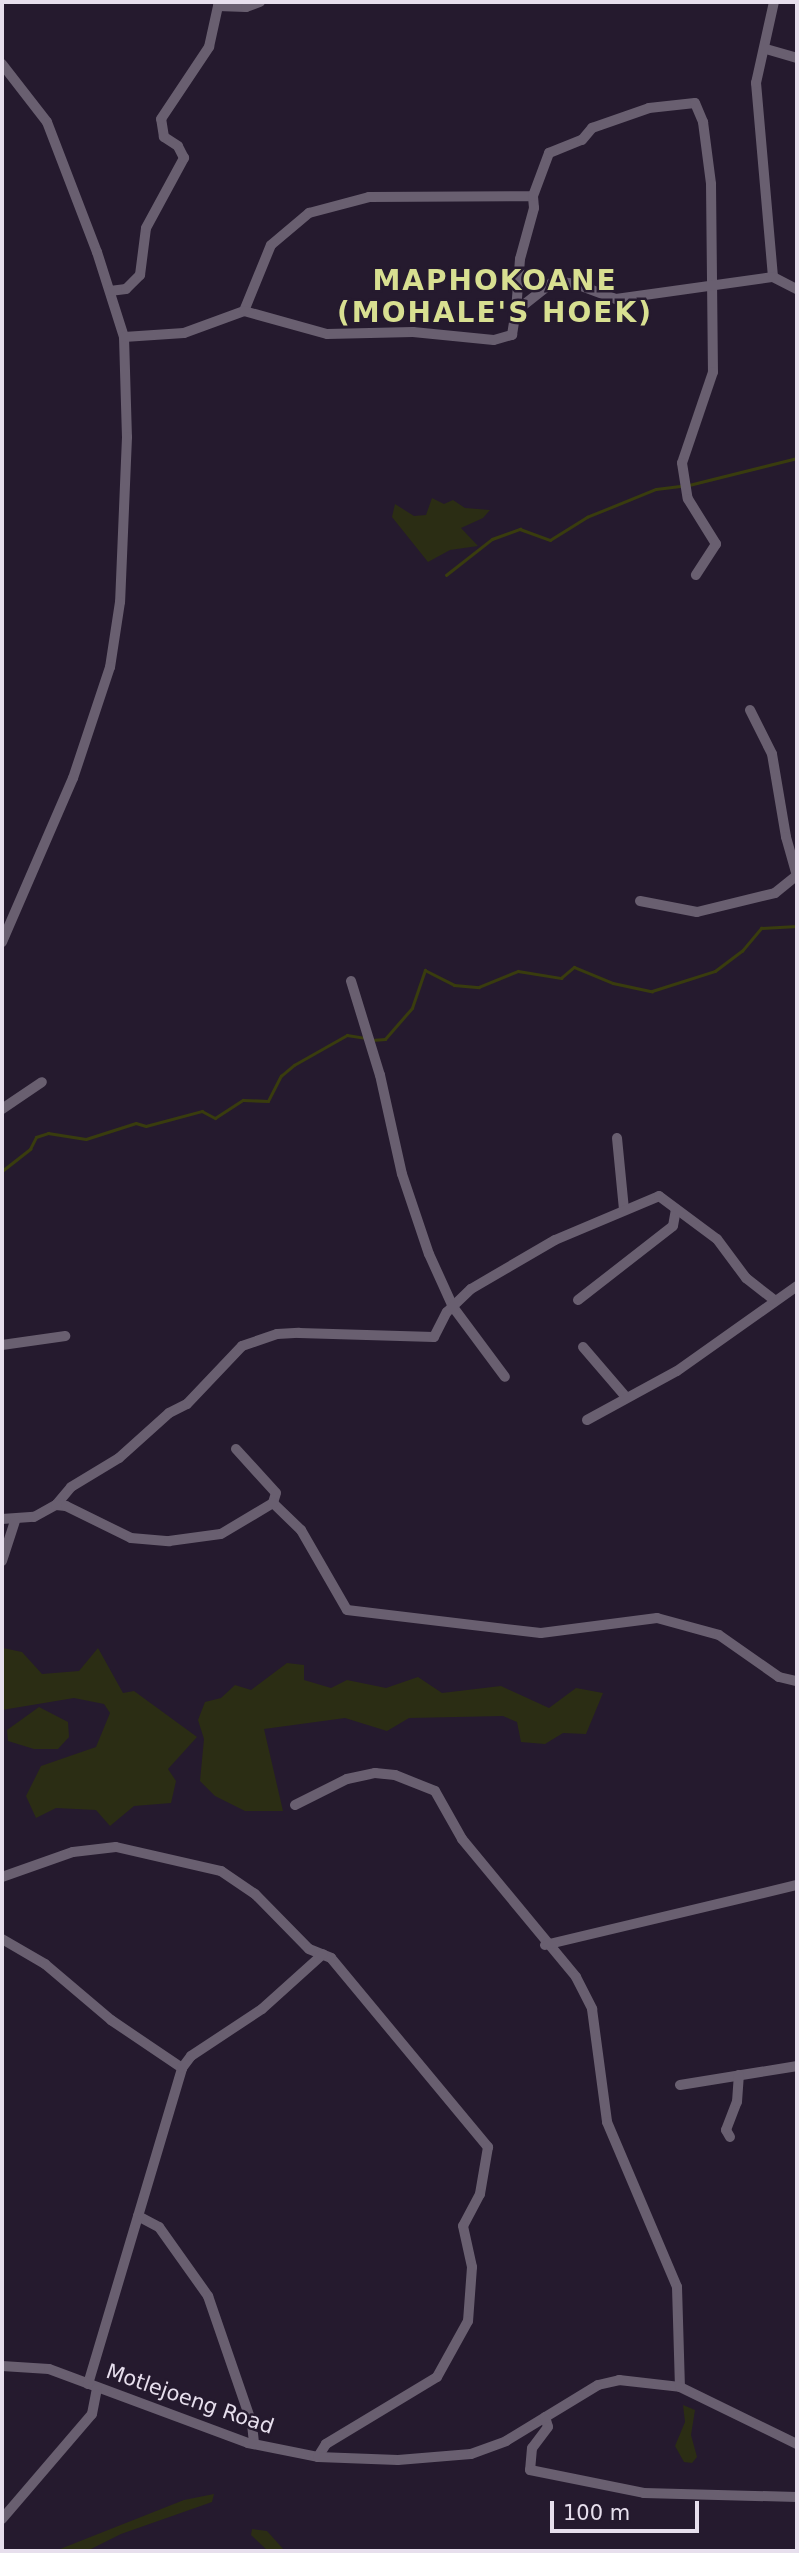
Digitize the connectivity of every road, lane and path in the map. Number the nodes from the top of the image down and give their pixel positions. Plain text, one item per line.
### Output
1 (260, 2) edge
2 (774, 2) edge
3 (766, 49) junction
4 (797, 58) edge
5 (2, 64) edge
6 (533, 196) junction
7 (773, 277) junction
8 (714, 285) junction
9 (797, 289) edge
10 (110, 291) junction
11 (244, 311) junction
12 (516, 311) junction
13 (124, 337) junction
14 (695, 575) dead end
15 (750, 710) dead end
16 (797, 876) edge
17 (640, 901) dead end
18 (2, 942) edge
19 (351, 981) dead end
20 (42, 1082) dead end
21 (2, 1109) edge
22 (617, 1138) dead end
23 (676, 1209) junction
24 (624, 1210) junction
25 (797, 1286) edge
26 (578, 1300) dead end
27 (775, 1301) junction
28 (453, 1307) junction
29 (65, 1336) dead end
30 (2, 1345) edge
31 (583, 1348) dead end
32 (505, 1377) dead end
33 (625, 1396) junction
34 (587, 1420) dead end
35 (236, 1449) dead end
36 (273, 1503) junction
37 (56, 1505) junction
38 (2, 1519) edge
39 (15, 1521) junction
40 (2, 1560) edge
41 (797, 1681) edge
42 (295, 1805) dead end
43 (2, 1877) edge
44 (797, 1885) edge
45 (2, 1939) edge
46 (545, 1945) junction
47 (323, 1954) junction
48 (797, 2066) edge
49 (181, 2068) junction
50 (739, 2075) junction
51 (680, 2085) dead end
52 (730, 2137) dead end
53 (138, 2216) junction
54 (2, 2366) edge
55 (92, 2386) junction
56 (680, 2387) junction
57 (545, 2417) junction
58 (254, 2444) junction
59 (797, 2444) edge
60 (318, 2457) junction
61 (797, 2497) edge
62 (2, 2519) edge

1 - 10 street
2 - 3 street
3 - 4 street
3 - 7 street
5 - 10 street
6 - 8 street
6 - 11 street
6 - 12 street
7 - 8 street
7 - 9 street
8 - 12 street
8 - 14 street
10 - 13 street
11 - 12 street
11 - 13 street
13 - 18 street
15 - 16 street
16 - 17 street
19 - 28 street
20 - 21 street
22 - 24 street
23 - 24 street
23 - 26 street
23 - 27 street
24 - 28 street
25 - 27 street
27 - 33 street
28 - 32 street
28 - 37 street
29 - 30 street
31 - 33 street
33 - 34 street
35 - 36 street
36 - 37 street
36 - 41 street
37 - 39 street
38 - 39 street
39 - 40 street
42 - 46 street
43 - 47 street
44 - 46 street
45 - 49 street
46 - 56 street
47 - 49 street
47 - 60 street
48 - 50 street
49 - 53 street
50 - 51 street
50 - 52 street
53 - 55 street
53 - 58 street
54 - 55 street, Motlejoeng Road
55 - 58 street, Motlejoeng Road
55 - 62 street
56 - 57 street, Motlejoeng Road
56 - 59 street, Motlejoeng Road
57 - 60 street, Motlejoeng Road
57 - 61 street
58 - 60 street, Motlejoeng Road

